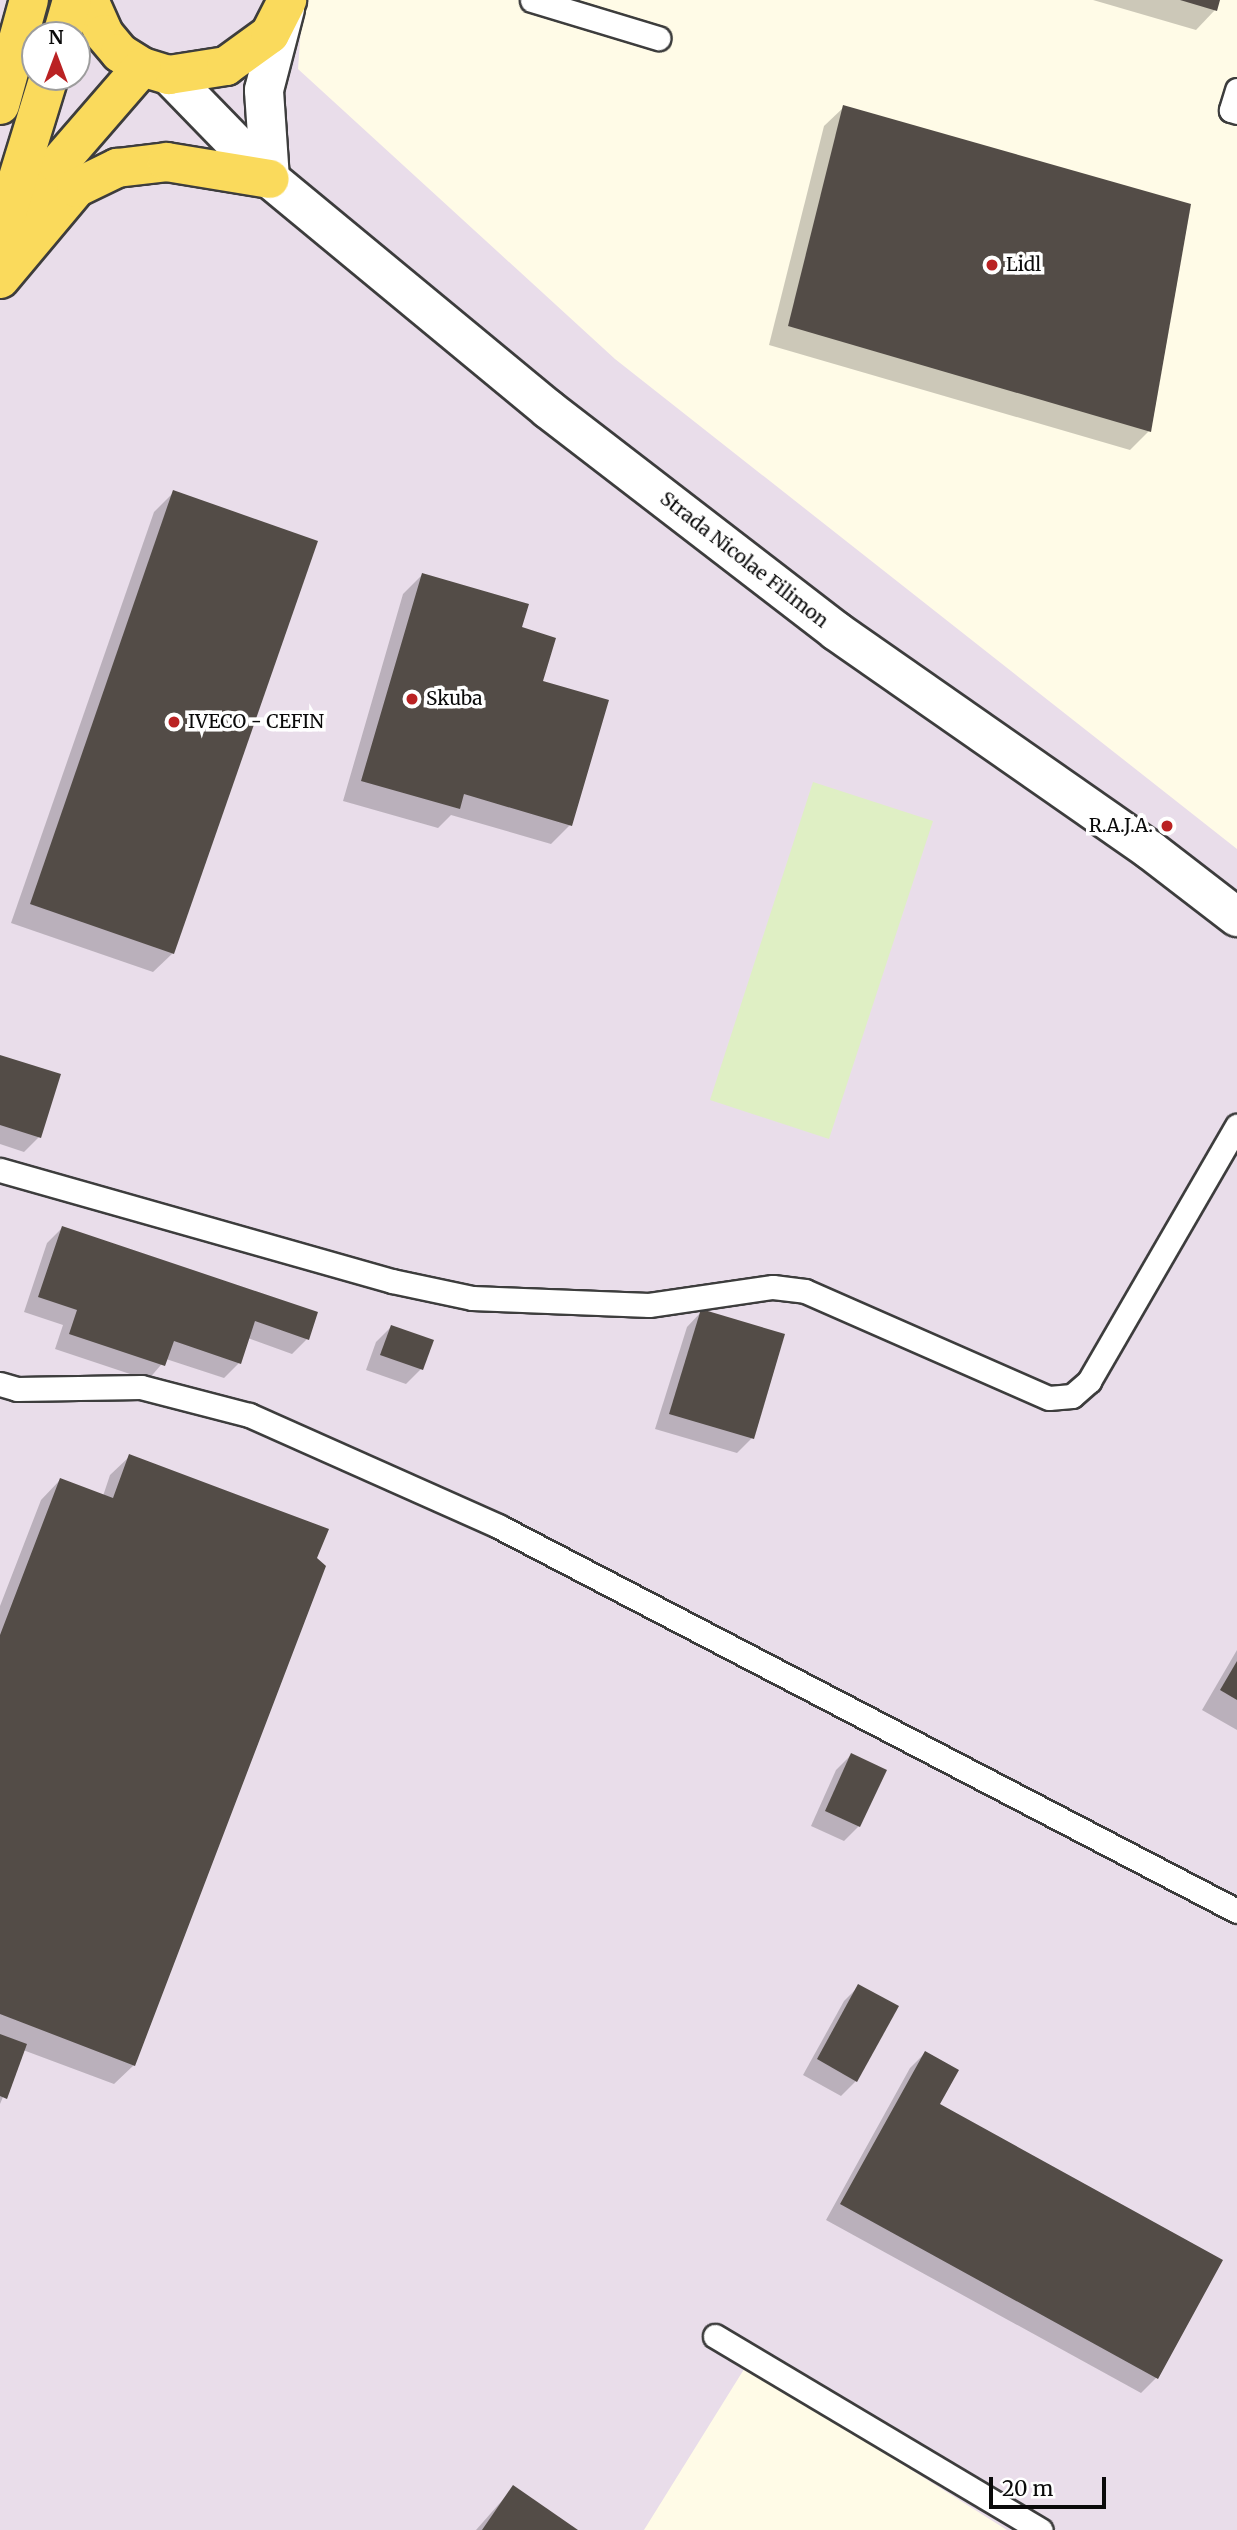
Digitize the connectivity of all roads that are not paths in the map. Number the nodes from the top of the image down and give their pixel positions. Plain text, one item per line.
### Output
1 (29, 0) edge
2 (72, 0) edge
3 (89, 0) edge
4 (532, 0) edge
5 (286, 4) edge
6 (66, 21) edge
7 (658, 38) dead end
8 (155, 71) junction
9 (1237, 90) edge
10 (45, 91) edge
11 (0, 105) edge
12 (1237, 112) edge
13 (270, 179) junction
14 (0, 236) edge
15 (0, 268) edge
16 (0, 279) edge
17 (1237, 917) edge
18 (1236, 1128) edge
19 (0, 1170) edge
20 (0, 1384) edge
21 (1237, 1911) edge
22 (715, 2336) dead end
23 (1041, 2530) edge

1 - 11 main road
2 - 6 main road
3 - 8 main road
4 - 7 lane
5 - 8 main road
5 - 13 street
8 - 13 street, Strada Nicolae Filimon
8 - 15 main road
9 - 12 lane
10 - 14 main road
13 - 16 main road
13 - 17 street, Strada Nicolae Filimon
18 - 19 lane
20 - 21 lane
22 - 23 lane

